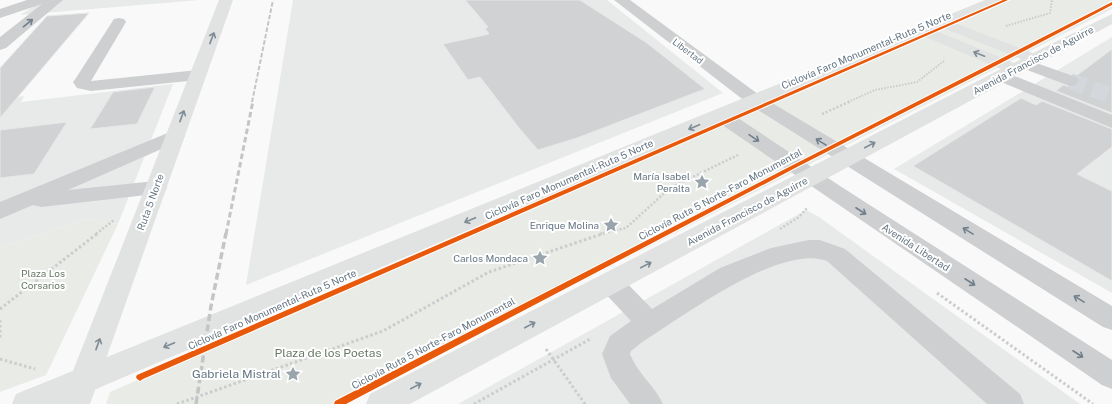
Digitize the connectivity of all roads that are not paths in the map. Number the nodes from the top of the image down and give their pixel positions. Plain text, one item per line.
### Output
1 (24, 0) edge
2 (41, 0) edge
3 (56, 0) edge
4 (226, 0) edge
5 (621, 0) edge
6 (997, 0) edge
7 (0, 14) edge
8 (1112, 18) edge
9 (119, 22) dead end
10 (943, 23) junction
11 (923, 31) junction
12 (0, 45) edge
13 (1019, 67) junction
14 (198, 75) junction
15 (1070, 81) tunnel mouth
16 (756, 101) junction
17 (722, 116) junction
18 (1112, 122) edge
19 (175, 136) junction
20 (847, 158) junction
21 (811, 177) junction
22 (156, 188) junction
23 (6, 206) edge
24 (611, 283) junction
25 (1112, 319) edge
26 (650, 324) junction
27 (1112, 376) edge
28 (79, 392) edge
29 (27, 404) edge
30 (381, 404) edge
31 (648, 404) edge
32 (1009, 404) edge

1 - 7 street
2 - 7 street
12 -> 3 street
14 -> 4 main road, Ruta 5 Norte
5 - 16 street, Libertad
6 - 10 main road
8 - 13 main road, Avenida Francisco de Aguirre
9 - 14 street
10 - 11 main road
10 - 13 main road
13 -> 11 main road
11 - 16 main road
13 - 15 street
13 - 18 street
20 -> 13 main road, Avenida Francisco de Aguirre
19 -> 14 main road, Ruta 5 Norte
16 - 17 main road
20 -> 16 street
17 -> 21 street, Avenida Libertad
17 -> 28 main road
19 - 22 main road, Ruta 5 Norte
19 - 23 street
20 - 21 main road, Avenida Francisco de Aguirre
25 -> 20 street
24 -> 21 main road, Avenida Francisco de Aguirre
21 -> 27 street, Avenida Libertad
22 - 23 street
28 -> 22 main road, Ruta 5 Norte
24 - 26 street
30 -> 24 main road, Avenida Francisco de Aguirre
26 - 31 street
26 - 32 street
28 - 29 main road

